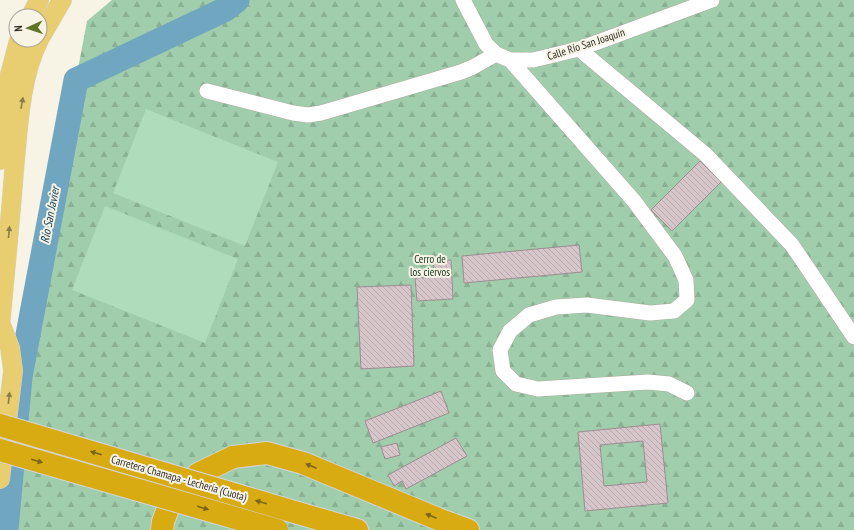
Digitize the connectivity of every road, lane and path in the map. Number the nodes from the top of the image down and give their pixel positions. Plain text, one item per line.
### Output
1 (62, 0) edge
2 (463, 0) edge
3 (712, 0) edge
4 (48, 25) edge
5 (18, 48) edge
6 (35, 48) edge
7 (579, 49) junction
8 (496, 54) junction
9 (510, 60) junction
10 (207, 91) dead end
11 (0, 160) edge
12 (0, 322) edge
13 (0, 327) edge
14 (854, 337) edge
15 (687, 393) dead end
16 (0, 425) edge
17 (0, 450) edge
18 (0, 479) edge
19 (162, 530) edge
20 (277, 530) edge
21 (357, 530) edge
22 (468, 530) edge

1 - 4 main road
2 - 8 street, Calle Río San Joaquín
3 - 7 street, Calle Río San Joaquín
5 - 11 main road
12 -> 6 main road
7 - 9 street, Calle Río San Joaquín
7 - 14 street
8 - 9 street, Calle Río San Joaquín
8 - 10 street
9 - 15 street
12 - 13 main road
18 -> 12 main road
21 -> 16 highway, Carretera Chamapa - Lechería (Cuota), bridge
17 -> 20 highway, Carretera Chamapa - Lechería (Cuota), bridge
22 -> 19 highway

